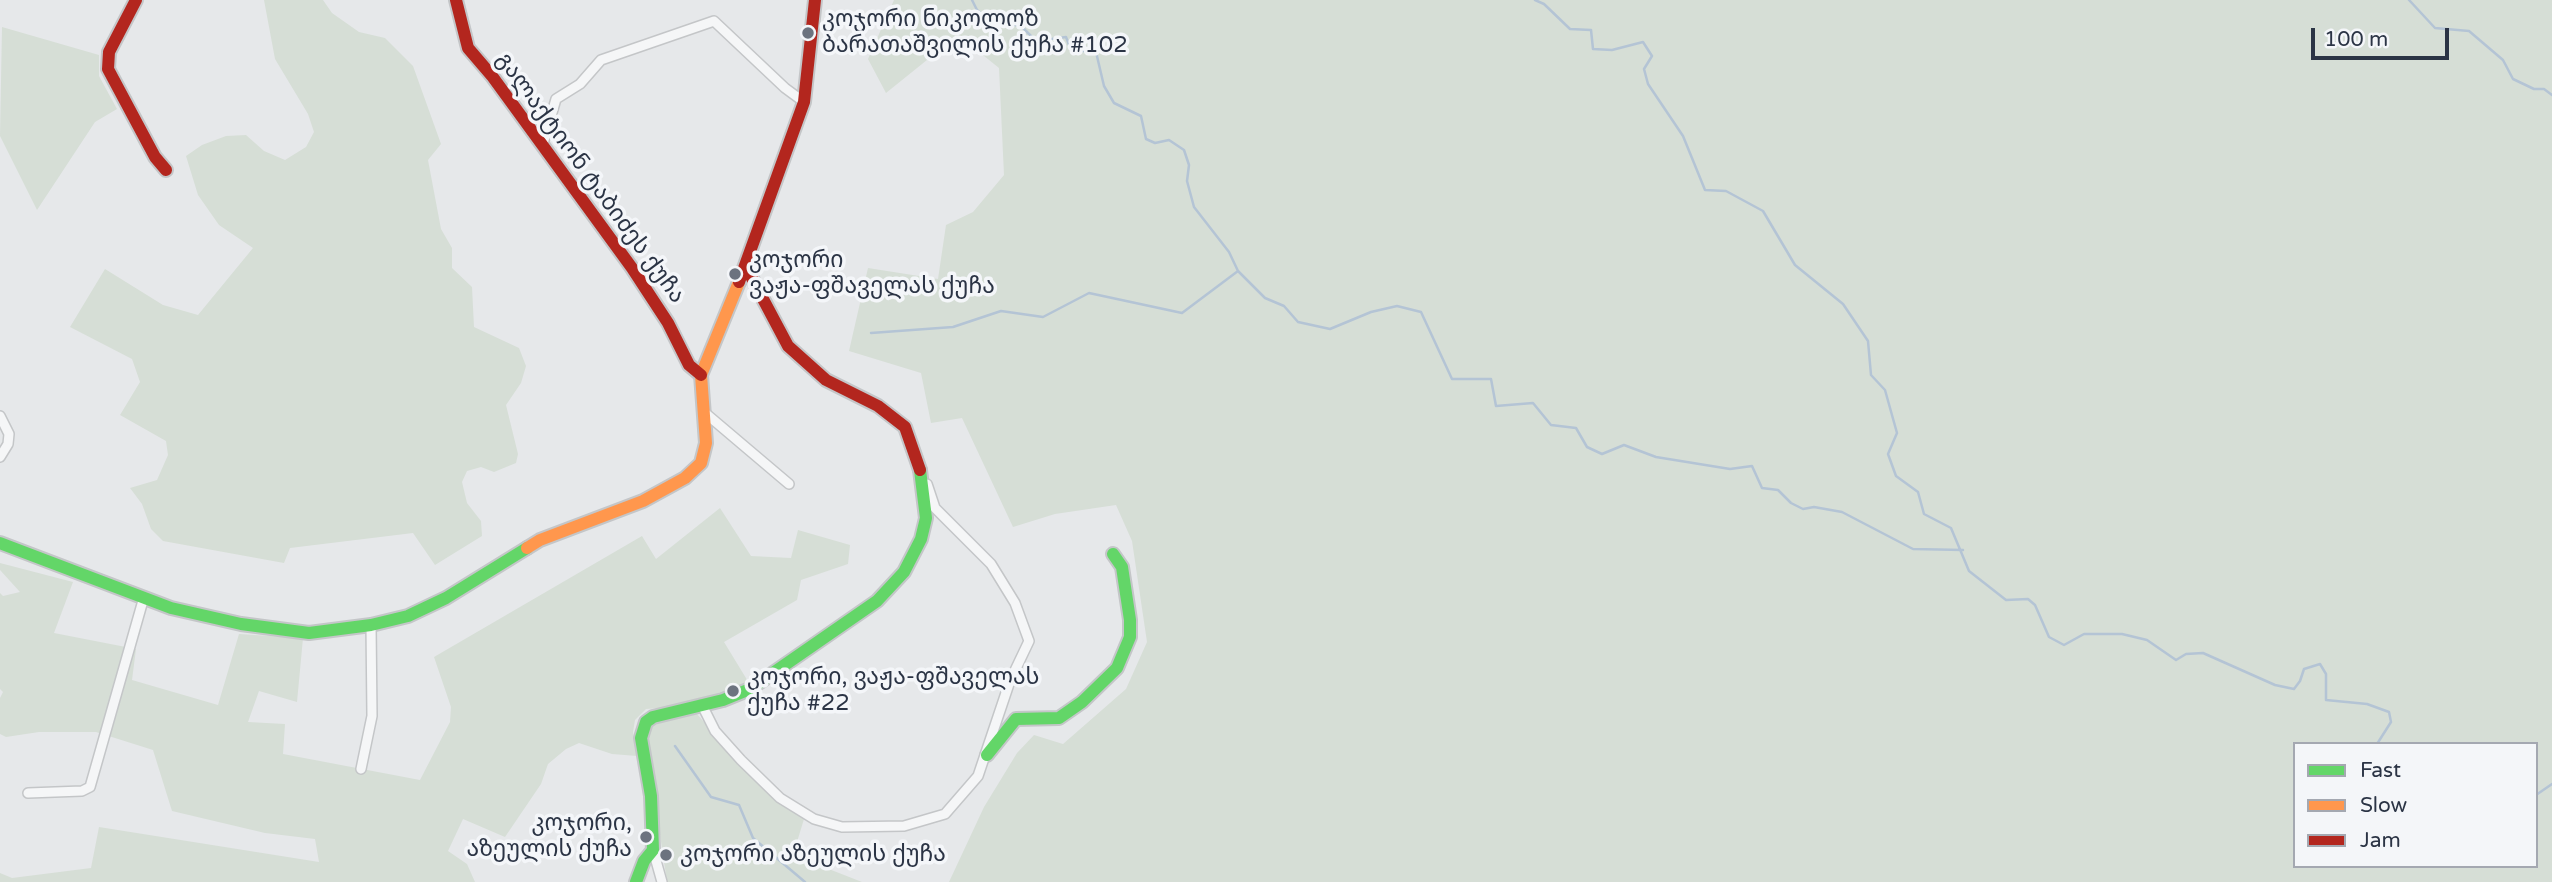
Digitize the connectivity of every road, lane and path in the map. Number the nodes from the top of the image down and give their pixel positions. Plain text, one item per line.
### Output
1 (136, 0) edge
2 (456, 0) edge
3 (815, 0) edge
4 (804, 102) junction
5 (542, 148) junction
6 (166, 170) dead end
7 (746, 267) junction
8 (701, 375) junction
9 (704, 412) junction
10 (0, 416) edge
11 (0, 457) edge
12 (920, 466) junction
13 (789, 484) dead end
14 (0, 542) edge
15 (1113, 554) dead end
16 (144, 597) junction
17 (371, 625) junction
18 (703, 707) junction
19 (987, 755) junction
20 (360, 769) dead end
21 (28, 793) dead end
22 (653, 850) junction
23 (636, 882) edge
24 (662, 882) edge

1 - 6 street
2 - 5 street, გალაქტიონ ტაბიძეს ქუჩა
3 - 4 street
4 - 5 street
4 - 7 street
5 - 8 street, გალაქტიონ ტაბიძეს ქუჩა
7 - 8 street
7 - 12 street
8 - 9 street
9 - 13 street
9 - 17 street
10 - 11 street
12 - 18 street
12 - 19 street
14 - 16 street
15 - 19 street
16 - 17 street
16 - 21 street
17 - 20 street
18 - 19 street
18 - 22 street
22 - 23 street
22 - 24 street

